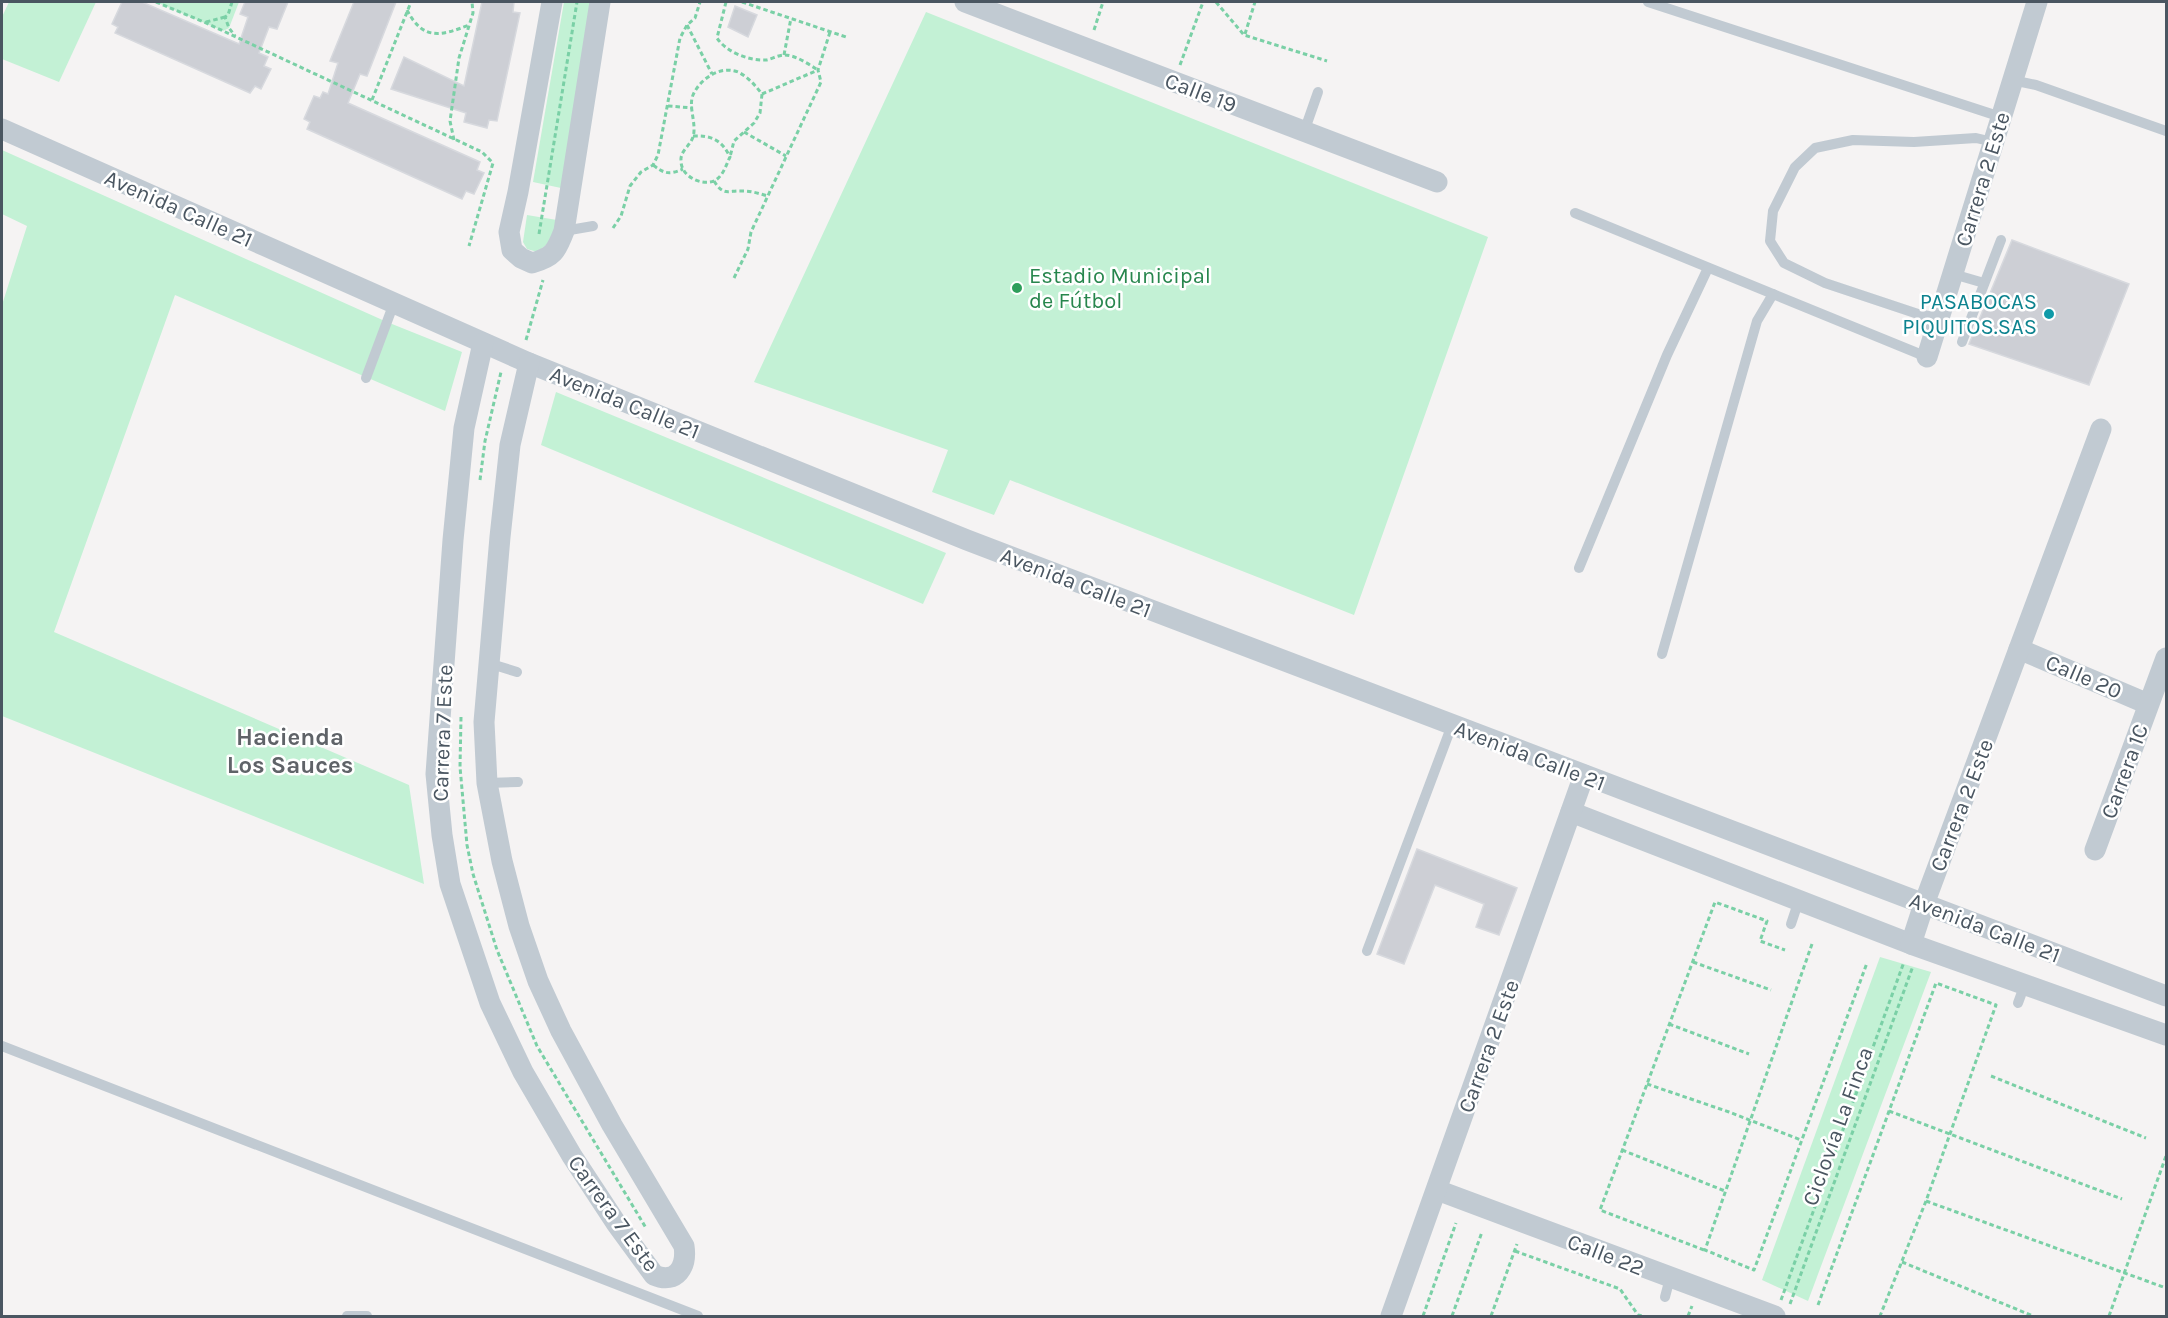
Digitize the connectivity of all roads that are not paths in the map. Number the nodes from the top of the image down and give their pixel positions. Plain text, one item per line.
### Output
1 (552, 2) edge
2 (600, 2) edge
3 (965, 2) edge
4 (1648, 2) edge
5 (2037, 2) edge
6 (2012, 80) junction
7 (1318, 92) dead end
8 (2001, 117) junction
9 (2, 130) edge
10 (2166, 131) edge
11 (1304, 132) junction
12 (1993, 142) junction
13 (1437, 182) dead end
14 (1575, 213) dead end
15 (593, 226) dead end
16 (564, 231) junction
17 (2001, 240) dead end
18 (1708, 268) junction
19 (1953, 273) junction
20 (1984, 284) junction
21 (1773, 294) junction
22 (394, 303) junction
23 (1939, 318) junction
24 (1962, 342) dead end
25 (483, 343) junction
26 (1927, 357) joint
27 (525, 361) junction
28 (366, 378) dead end
29 (2101, 429) dead end
30 (1579, 568) dead end
31 (2019, 649) junction
32 (1662, 654) dead end
33 (2166, 658) edge
34 (488, 663) junction
35 (517, 672) dead end
36 (2148, 704) junction
37 (1452, 725) junction
38 (1584, 775) junction
39 (518, 782) dead end
40 (487, 783) junction
41 (1571, 812) junction
42 (2095, 850) dead end
43 (1799, 900) junction
44 (1924, 903) junction
45 (1791, 924) dead end
46 (1915, 945) junction
47 (1367, 951) dead end
48 (2166, 996) edge
49 (2166, 1035) edge
50 (2, 1046) edge
51 (1437, 1190) junction
52 (1780, 1313) edge
53 (347, 1317) edge
54 (367, 1317) edge
55 (698, 1317) edge
56 (1391, 1317) edge

1 - 16 street
2 - 16 street
3 - 11 street, Calle 19
4 - 8 lane
5 - 6 street, Carrera 2 Este
6 - 8 street, Carrera 2 Este
6 - 10 lane
7 - 11 lane
8 - 12 street, Carrera 2 Este
9 - 22 street, Avenida Calle 21
11 - 13 street, Calle 19
12 - 19 street, Carrera 2 Este
12 - 23 lane
14 - 18 lane
15 - 16 lane
17 - 20 lane
18 - 21 lane
18 - 30 lane
19 - 20 lane
19 - 23 street, Carrera 2 Este
20 - 24 lane
21 - 26 lane
21 - 32 lane
22 - 25 street, Avenida Calle 21
22 - 28 lane
23 - 26 street, Carrera 2 Este
25 - 27 street, Avenida Calle 21
25 - 40 street, Carrera 7 Este
27 - 34 street, Carrera 7 Este
27 - 37 street, Avenida Calle 21
29 - 31 street, Carrera 2 Este
31 - 36 street, Calle 20
31 - 44 street, Carrera 2 Este
33 - 36 street, Carrera 1C
34 - 35 lane
34 - 40 street, Carrera 7 Este
36 - 42 street, Carrera 1C
37 - 38 street, Avenida Calle 21
37 - 47 lane
38 - 41 street, Carrera 2 Este
38 - 44 street, Avenida Calle 21
39 - 40 lane
41 - 43 street, Avenida Calle 21
41 - 51 street, Carrera 2 Este
43 - 45 lane
43 - 46 street, Avenida Calle 21
44 - 46 street, Carrera 2 Este
44 - 48 street, Avenida Calle 21
46 - 49 street, Avenida Calle 21
50 - 55 lane
51 - 52 street, Calle 22
51 - 56 street, Carrera 2 Este
53 - 54 lane

